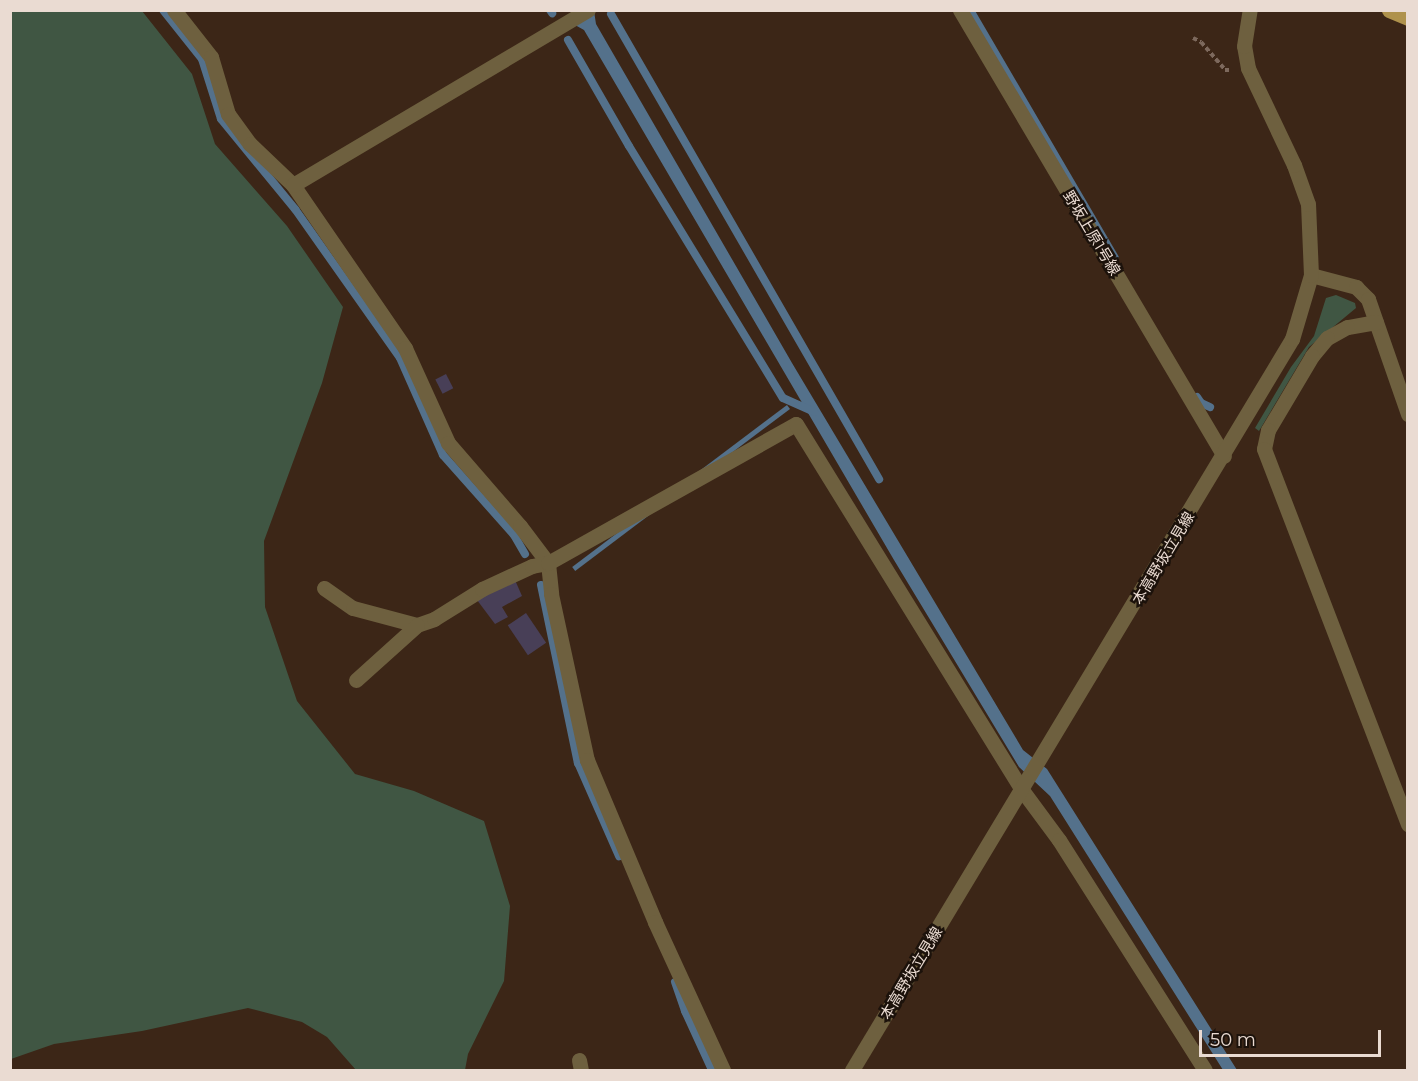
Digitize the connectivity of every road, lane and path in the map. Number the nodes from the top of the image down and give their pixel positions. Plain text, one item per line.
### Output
1 (174, 10) edge
2 (588, 10) edge
3 (960, 10) edge
4 (1250, 10) edge
5 (1389, 10) edge
6 (1407, 18) edge
7 (1193, 38) dead end
8 (1251, 74) junction
9 (293, 185) junction
10 (1311, 275) junction
11 (1376, 322) junction
12 (1407, 414) edge
13 (1224, 456) junction
14 (548, 563) junction
15 (324, 588) dead end
16 (417, 625) junction
17 (356, 680) dead end
18 (1022, 790) junction
19 (1407, 824) edge
20 (723, 1071) edge
21 (852, 1071) edge
22 (1205, 1071) edge

1 - 9 street
2 - 9 street
3 - 13 street, 野坂上原1号線
4 - 8 street, 本高野坂立見線
5 - 6 main road
7 - 8 path
8 - 10 street, 本高野坂立見線
9 - 14 street
10 - 11 street
10 - 13 street, 本高野坂立見線
11 - 12 street
11 - 19 street
13 - 18 street, 本高野坂立見線
14 - 16 street
14 - 18 street
14 - 20 street
15 - 16 street
16 - 17 street
18 - 21 street, 本高野坂立見線
18 - 22 street

